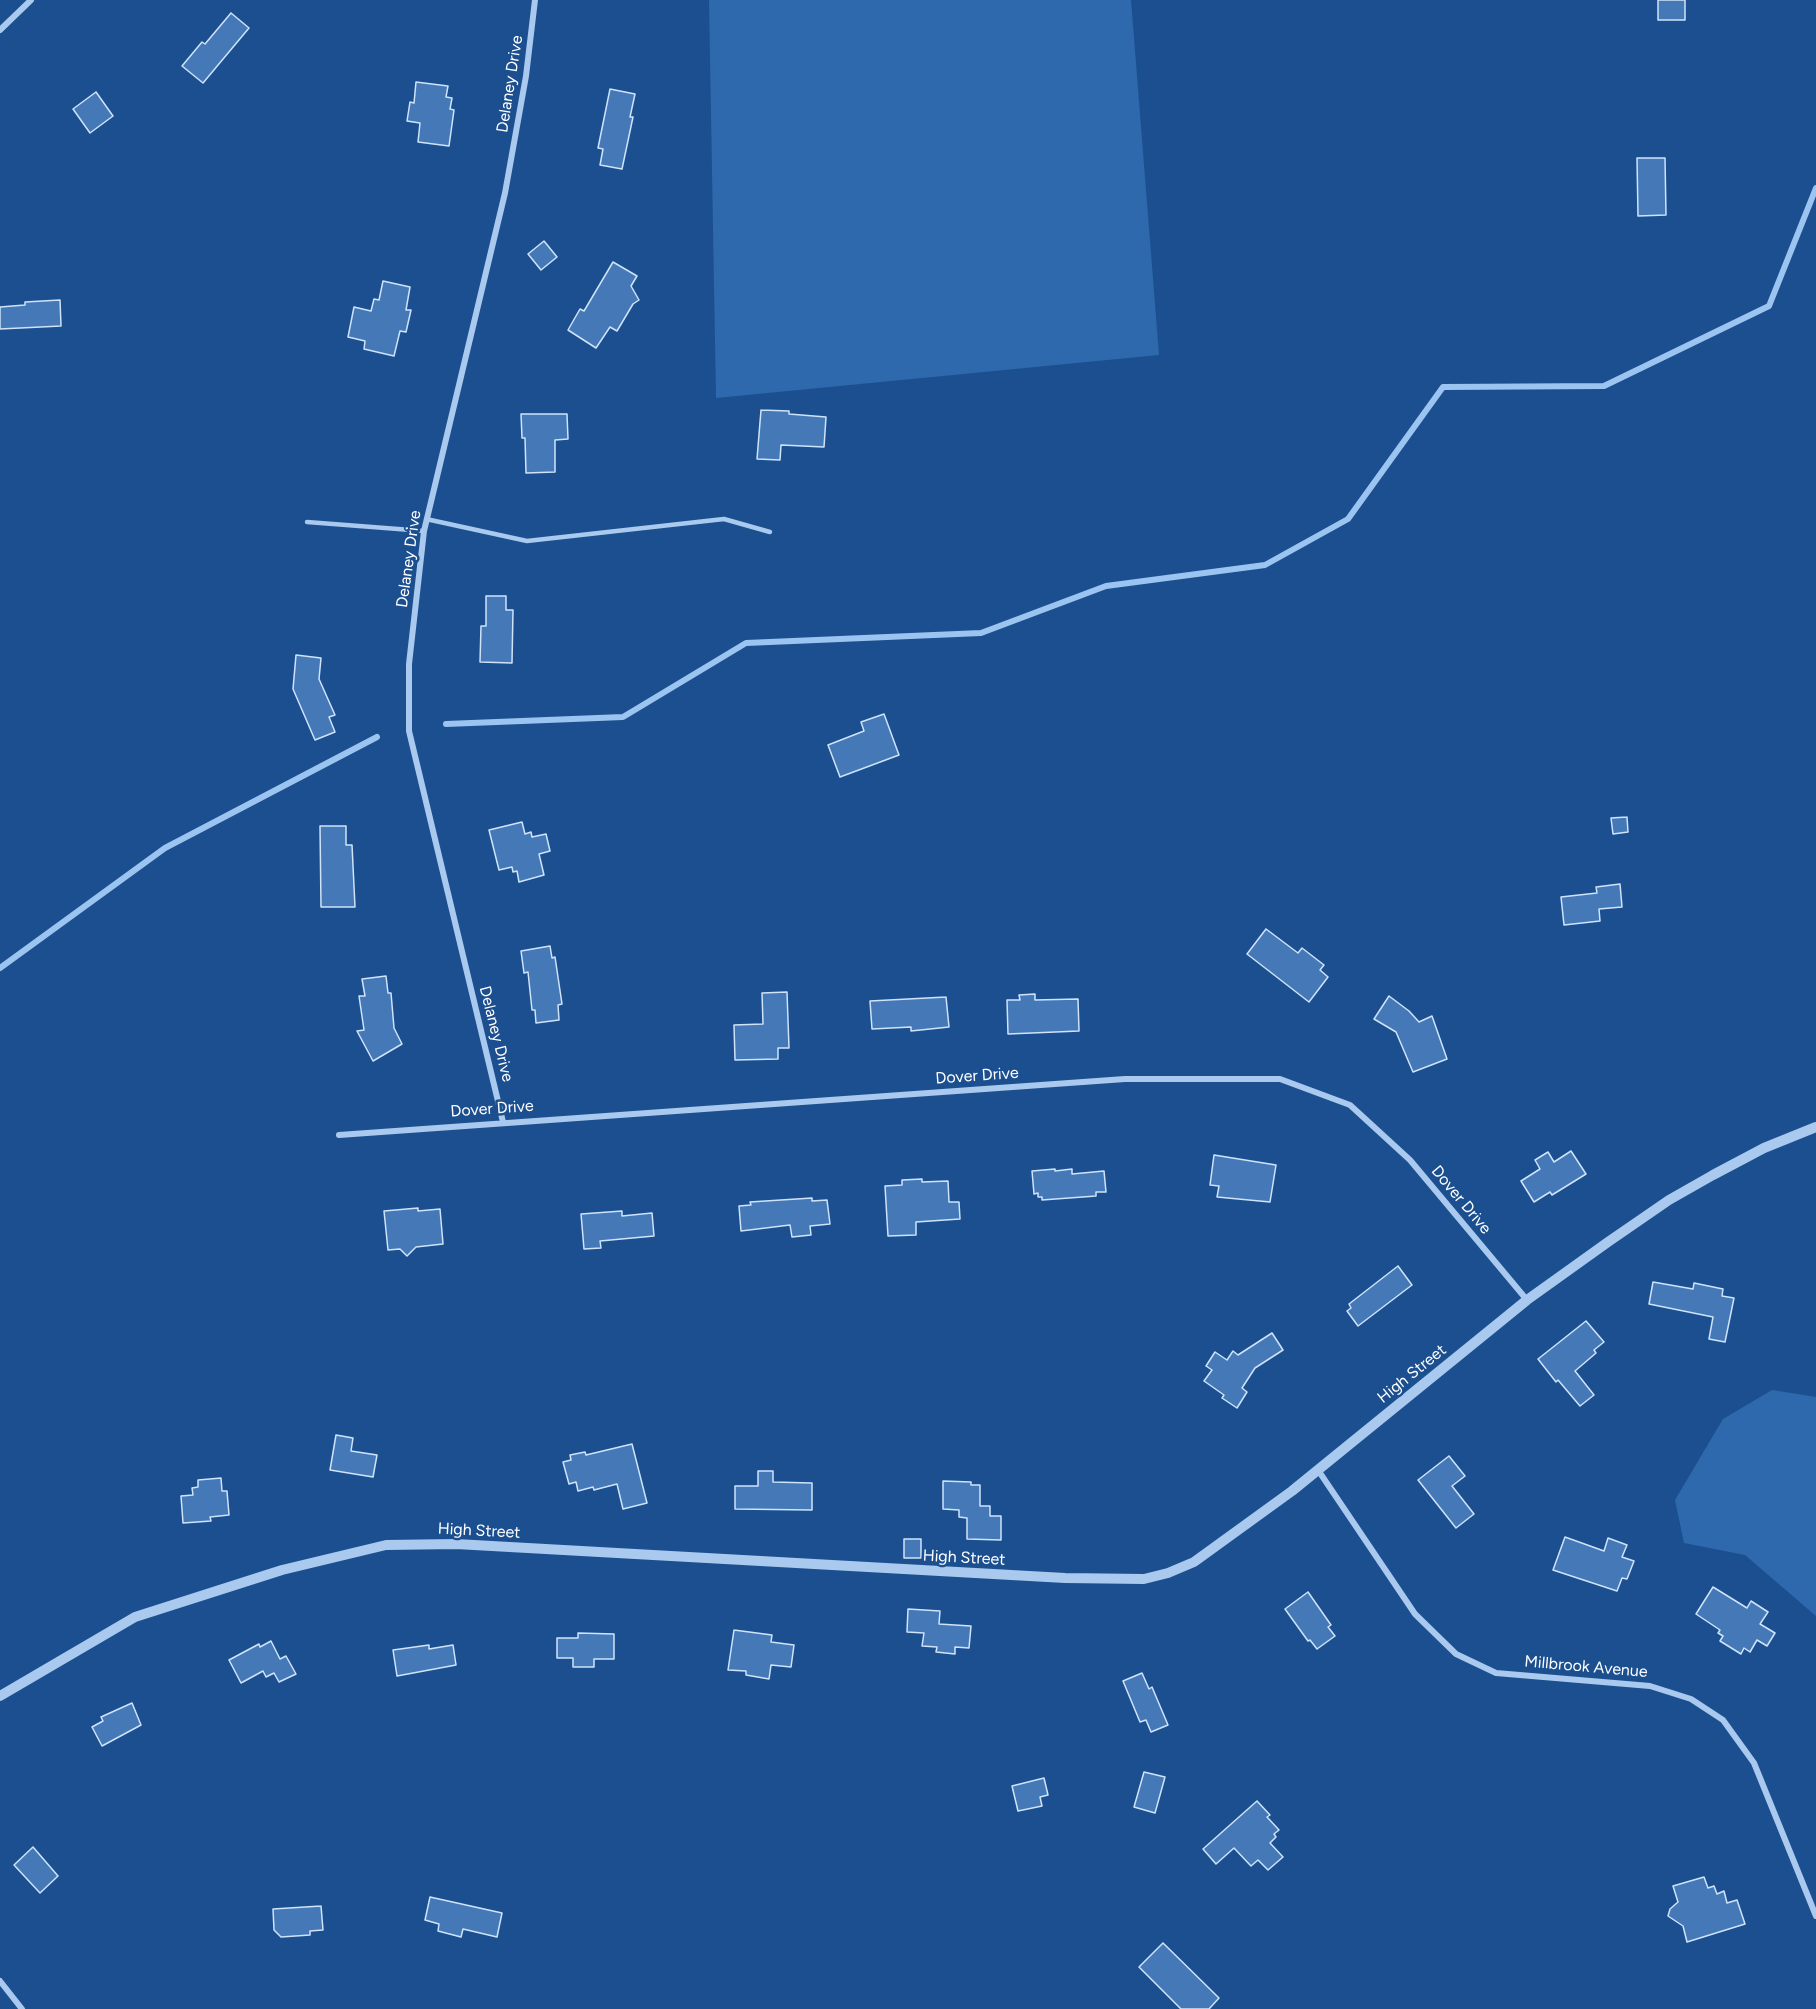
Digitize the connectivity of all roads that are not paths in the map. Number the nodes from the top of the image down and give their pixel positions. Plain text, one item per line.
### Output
1 (31, 0) edge
2 (536, 0) edge
3 (0, 30) edge
4 (426, 519) junction
5 (307, 522) dead end
6 (424, 531) junction
7 (770, 532) dead end
8 (503, 1122) junction
9 (1816, 1127) edge
10 (339, 1135) dead end
11 (1527, 1300) junction
12 (1318, 1470) junction
13 (0, 1696) edge
14 (1816, 1916) edge
15 (0, 1981) edge
16 (22, 2009) edge

1 - 3 street
2 - 4 street, Delaney Drive
4 - 6 street, Delaney Drive
4 - 7 lane
5 - 6 lane
6 - 8 street, Delaney Drive
8 - 10 street, Dover Drive
8 - 11 street, Dover Drive
9 - 11 street, High Street
11 - 12 street, High Street
12 - 13 street, High Street
12 - 14 street, Millbrook Avenue
15 - 16 street

